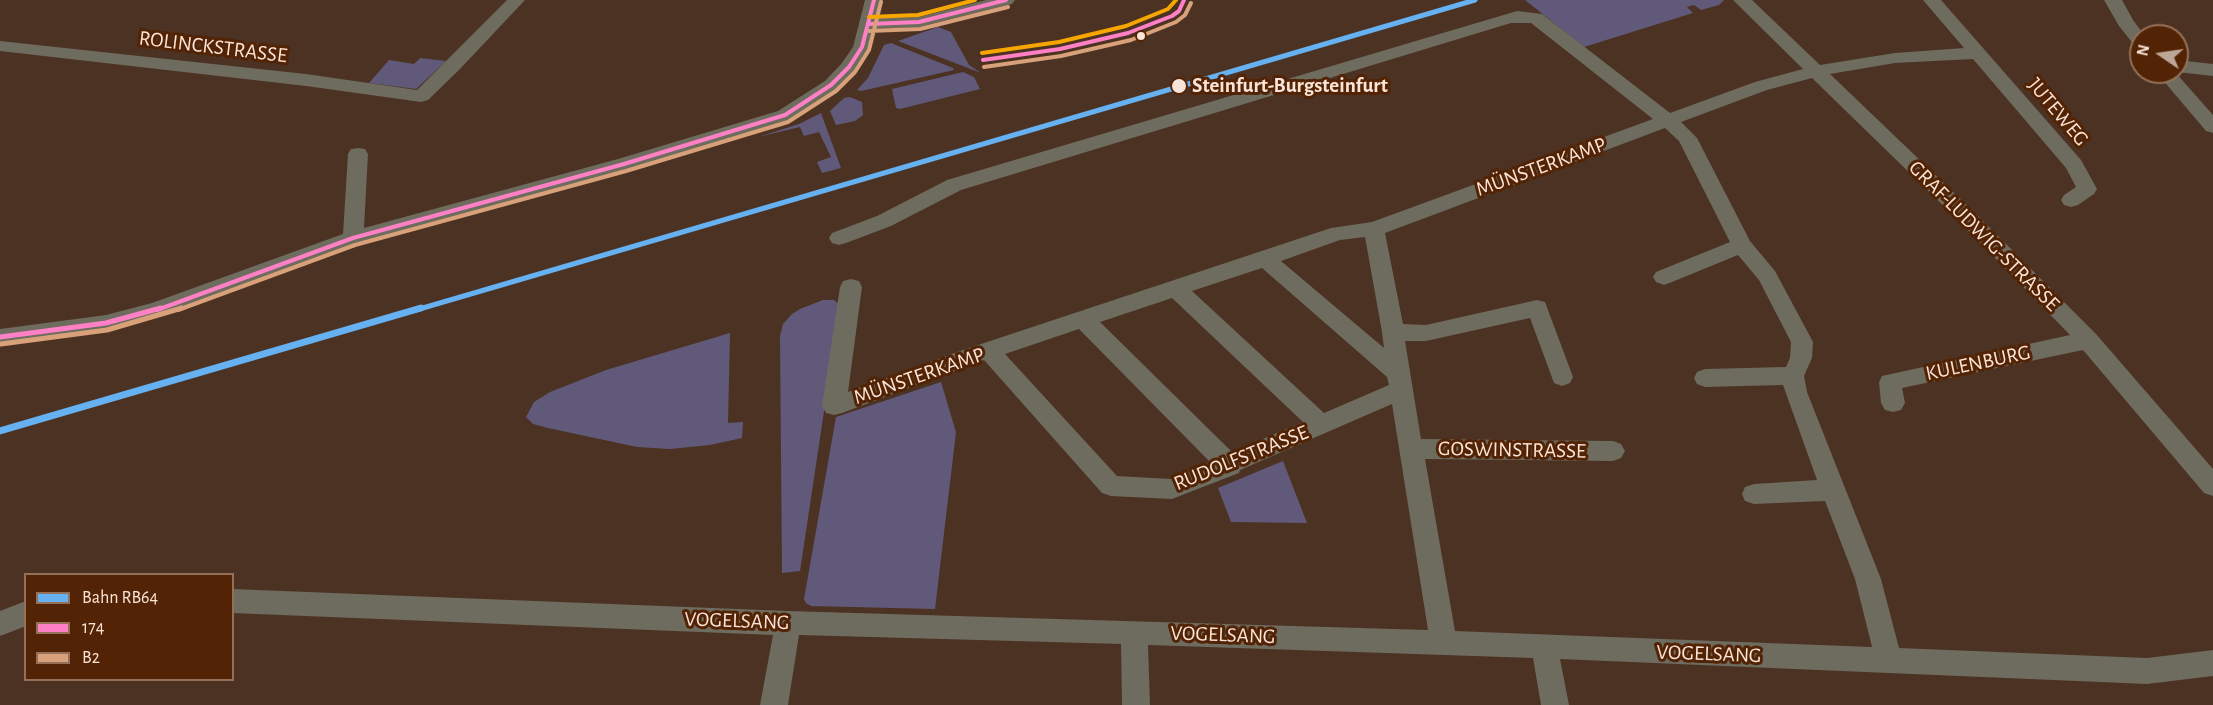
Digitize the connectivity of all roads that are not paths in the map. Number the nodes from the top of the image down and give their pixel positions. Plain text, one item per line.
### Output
1 (516, 0) edge
2 (874, 0) edge
3 (1006, 0) edge
4 (1932, 0) edge
5 (2113, 0) edge
6 (1743, 1) edge
7 (869, 24) junction
8 (2129, 27) edge
9 (0, 46) edge
10 (1978, 53) junction
11 (2189, 67) edge
12 (2213, 70) edge
13 (1816, 71) junction
14 (2175, 84) edge
15 (1666, 121) junction
16 (2213, 127) edge
17 (358, 154) dead end
18 (2071, 200) dead end
19 (1374, 229) junction
20 (353, 233) junction
21 (839, 238) dead end
22 (1742, 245) junction
23 (1266, 259) junction
24 (1664, 277) dead end
25 (851, 287) dead end
26 (1176, 289) junction
27 (1083, 319) junction
28 (1393, 332) junction
29 (0, 337) edge
30 (2088, 340) junction
31 (989, 351) junction
32 (1793, 376) junction
33 (1563, 377) dead end
34 (1705, 378) dead end
35 (1399, 382) junction
36 (1893, 403) dead end
37 (1322, 426) junction
38 (1411, 449) junction
39 (1613, 451) dead end
40 (1230, 466) junction
41 (2213, 486) edge
42 (1833, 490) junction
43 (1754, 494) dead end
44 (234, 601) edge
45 (24, 614) edge
46 (788, 623) junction
47 (0, 624) edge
48 (1134, 632) junction
49 (1444, 643) junction
50 (1544, 646) junction
51 (1889, 662) junction
52 (2213, 663) edge
53 (774, 705) edge
54 (1136, 705) edge
55 (1555, 705) edge

1 - 9 street, ROLINCKSTRASSE
2 - 7 street
3 - 7 street
4 - 10 street, JUTEWEG
5 - 8 street
6 - 13 street, GRAF-LUDWIG-STRASSE
7 - 20 street
10 - 13 street
10 - 18 street, JUTEWEG
11 - 12 street
13 - 15 street, MÜNSTERKAMP
13 - 30 street, GRAF-LUDWIG-STRASSE
14 - 16 street
15 - 19 street, MÜNSTERKAMP
15 - 21 street
15 - 22 street
17 - 20 street
19 - 23 street, MÜNSTERKAMP
19 - 28 street, GOSWINSTRASSE
20 - 29 street
22 - 24 street
22 - 32 street
23 - 26 street, MÜNSTERKAMP
23 - 35 street
25 - 31 street, MÜNSTERKAMP
26 - 27 street, MÜNSTERKAMP
26 - 37 street
27 - 31 street, MÜNSTERKAMP
27 - 40 street
28 - 33 street
28 - 35 street, GOSWINSTRASSE
30 - 36 street, KULENBURG
30 - 41 street, GRAF-LUDWIG-STRASSE
31 - 40 street, RUDOLFSTRASSE
32 - 34 street
32 - 42 street
35 - 37 street, RUDOLFSTRASSE
35 - 38 street, GOSWINSTRASSE
37 - 40 street, RUDOLFSTRASSE
38 - 39 street, GOSWINSTRASSE
38 - 49 street, GOSWINSTRASSE
42 - 43 street
42 - 51 street
44 - 46 street, VOGELSANG
45 - 47 street
46 - 48 street, VOGELSANG
46 - 53 street
48 - 49 street, VOGELSANG
48 - 54 street
49 - 50 street, VOGELSANG
50 - 51 street, VOGELSANG
50 - 55 street
51 - 52 street, VOGELSANG

